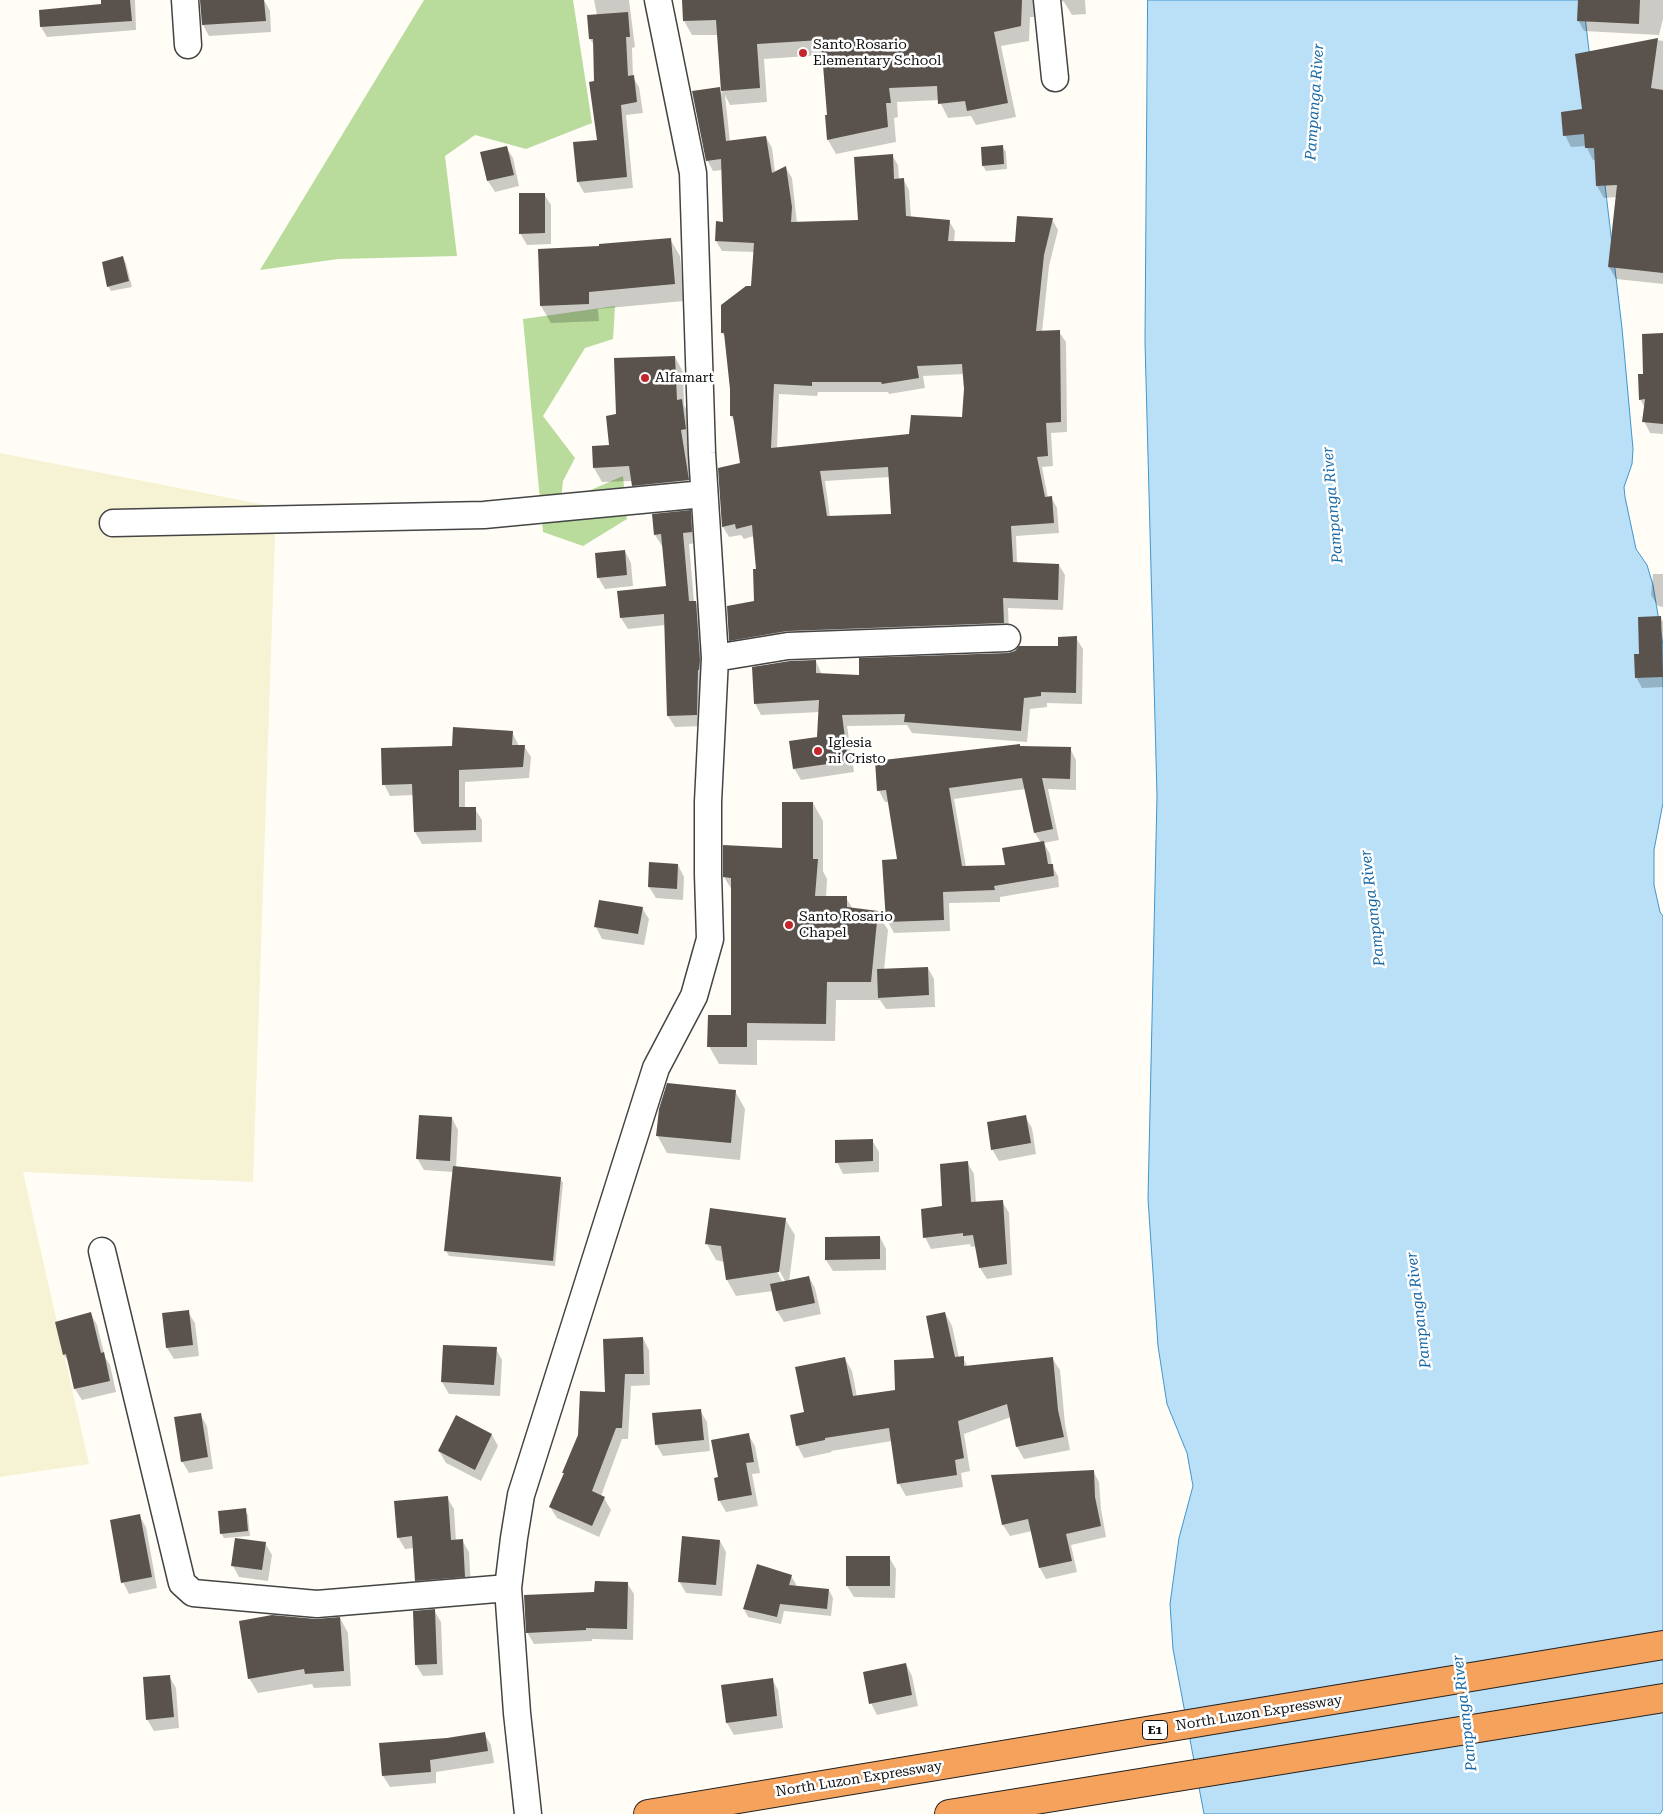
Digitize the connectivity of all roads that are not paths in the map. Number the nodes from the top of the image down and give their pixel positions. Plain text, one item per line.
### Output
1 (185, 0) edge
2 (658, 0) edge
3 (1047, 0) edge
4 (188, 44) dead end
5 (1055, 78) dead end
6 (704, 494) junction
7 (113, 523) dead end
8 (1007, 638) dead end
9 (715, 658) junction
10 (102, 1251) dead end
11 (508, 1588) junction
12 (1663, 1646) edge
13 (1663, 1698) edge
14 (528, 1814) edge
15 (648, 1814) edge
16 (949, 1814) edge

1 - 4 street
2 - 6 street
3 - 5 street
6 - 7 street
6 - 9 street
8 - 9 street
9 - 11 street
10 - 11 street
11 - 14 street
12 - 15 highway, North Luzon Expressway / E1
13 - 16 highway

